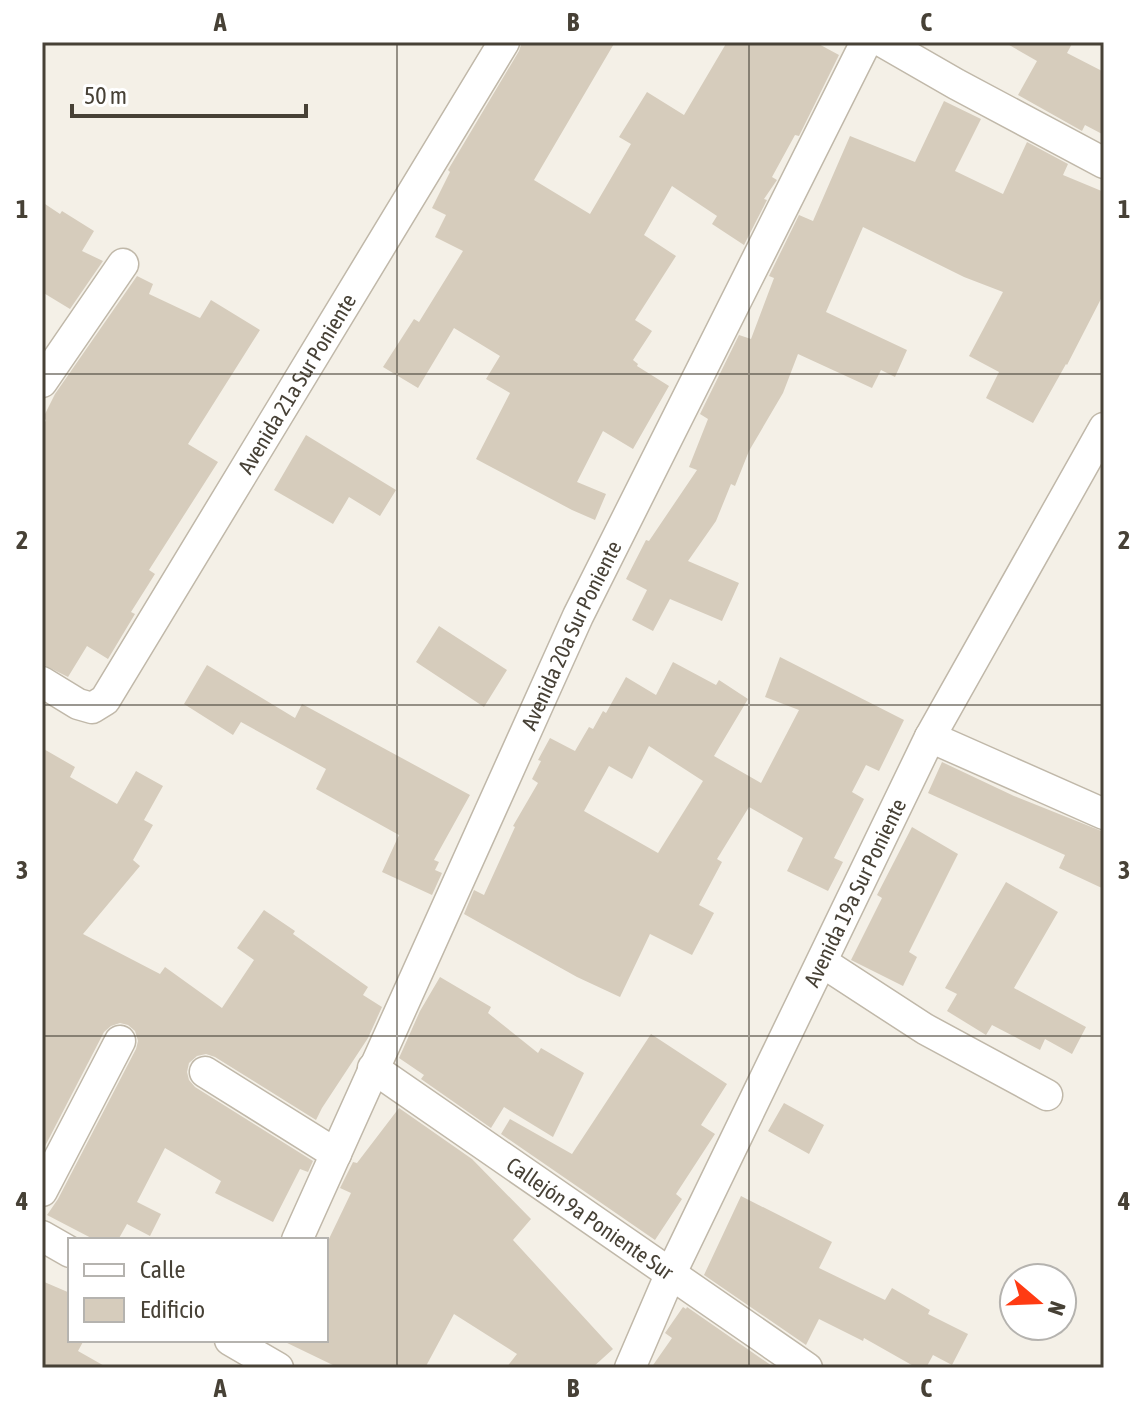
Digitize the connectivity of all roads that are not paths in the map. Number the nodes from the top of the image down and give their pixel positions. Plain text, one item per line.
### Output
1 (504, 42) edge
2 (866, 42) edge
3 (883, 42) edge
4 (1104, 163) edge
5 (123, 264) dead end
6 (42, 382) edge
7 (1104, 428) edge
8 (42, 682) edge
9 (930, 737) junction
10 (1104, 814) edge
11 (822, 962) junction
12 (120, 1041) dead end
13 (373, 1068) junction
14 (205, 1072) dead end
15 (1047, 1095) dead end
16 (336, 1154) junction
17 (42, 1191) edge
18 (42, 1236) edge
19 (298, 1238) edge
20 (68, 1251) edge
21 (670, 1275) junction
22 (242, 1349) edge
23 (278, 1368) edge
24 (630, 1368) edge
25 (807, 1368) edge

1 - 8 street, Avenida 21a Sur Poniente
2 - 13 street, Avenida 20a Sur Poniente
3 - 4 street
5 - 6 street
7 - 9 street, Avenida 19a Sur Poniente
9 - 10 street
9 - 11 street, Avenida 19a Sur Poniente
11 - 15 street
11 - 21 street, Avenida 19a Sur Poniente
12 - 17 street
13 - 16 street, Avenida 20a Sur Poniente
13 - 21 street, Callejón 9a Poniente Sur
14 - 16 street
16 - 19 street, Avenida 20a Sur Poniente
18 - 20 street
21 - 24 street, Avenida 19a Sur Poniente
21 - 25 street, Callejón 9a Poniente Sur
22 - 23 street

